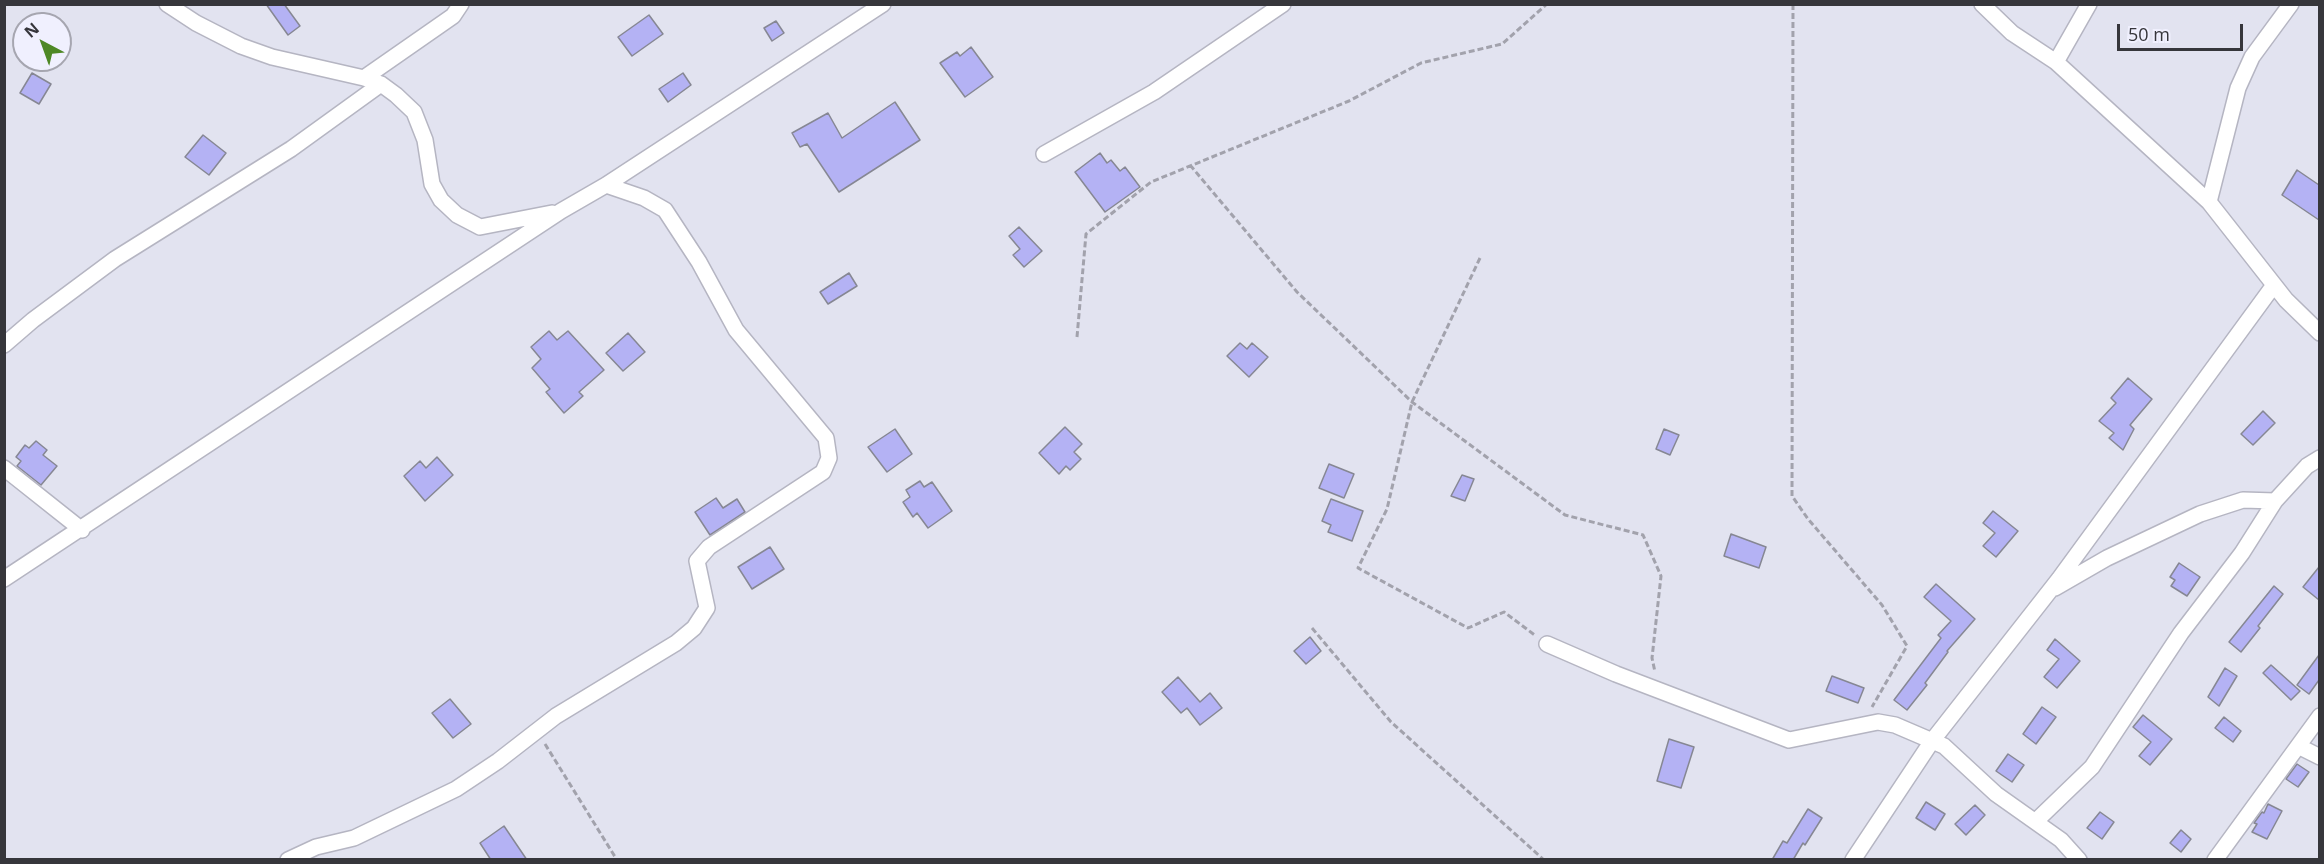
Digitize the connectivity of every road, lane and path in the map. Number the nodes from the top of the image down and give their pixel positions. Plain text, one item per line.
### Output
1 (167, 4) edge
2 (461, 4) edge
3 (883, 4) edge
4 (1283, 4) edge
5 (1547, 4) edge
6 (1793, 4) edge
7 (1982, 4) edge
8 (2089, 4) edge
9 (2291, 4) edge
10 (2056, 62) junction
11 (364, 78) junction
12 (381, 84) junction
13 (1044, 154) dead end
14 (1190, 165) junction
15 (606, 185) junction
16 (2209, 202) junction
17 (561, 211) junction
18 (1480, 258) dead end
19 (2274, 285) junction
20 (2319, 333) edge
21 (1077, 337) dead end
22 (4, 345) edge
23 (1412, 402) junction
24 (2319, 458) edge
25 (4, 468) edge
26 (2275, 501) junction
27 (82, 530) junction
28 (4, 579) edge
29 (2049, 592) junction
30 (1312, 628) dead end
31 (1547, 644) joint
32 (1659, 690) junction
33 (2319, 716) edge
34 (1861, 726) junction
35 (537, 732) junction
36 (1932, 741) junction
37 (2298, 746) junction
38 (2319, 757) edge
39 (2036, 821) junction
40 (288, 860) edge
41 (617, 860) edge
42 (1544, 860) edge
43 (1853, 860) edge
44 (2079, 860) edge
45 (2215, 860) edge

1 - 11 street
2 - 11 street
3 - 15 street
4 - 13 street
5 - 14 path
6 - 34 path
7 - 10 street
8 - 10 street
9 - 16 street
10 - 16 street
11 - 12 street
12 - 17 street
12 - 22 street
14 - 21 path
14 - 23 path
15 - 17 street
15 - 35 street
16 - 19 street
17 - 27 street
18 - 23 path
19 - 20 street
19 - 29 street
23 - 31 path
23 - 32 path
24 - 26 street
25 - 27 street
26 - 29 street
26 - 39 street
27 - 28 street
29 - 36 street
30 - 42 path
31 - 32 street
32 - 34 street
33 - 37 street
34 - 36 street
35 - 40 street
35 - 41 path
36 - 39 street
36 - 43 street
37 - 38 street
37 - 45 street
39 - 44 street

